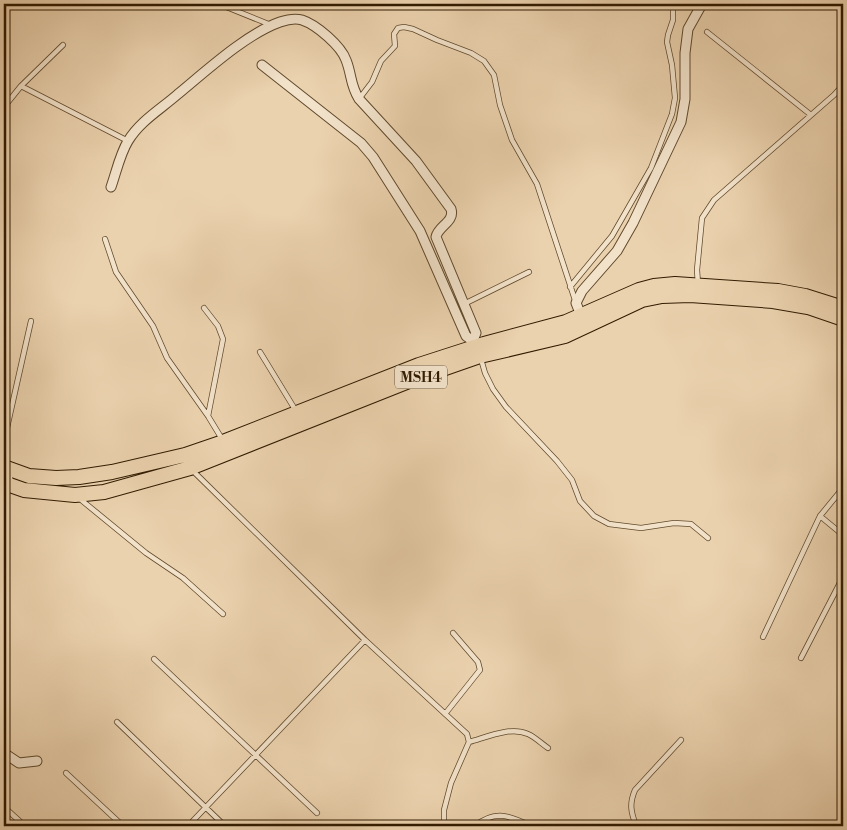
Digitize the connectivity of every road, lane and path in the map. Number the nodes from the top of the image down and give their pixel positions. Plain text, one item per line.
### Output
1 (219, 4) edge
2 (672, 4) edge
3 (702, 4) edge
4 (273, 25) junction
5 (707, 32) dead end
6 (63, 45) dead end
7 (262, 64) dead end
8 (843, 85) edge
9 (21, 86) junction
10 (359, 100) junction
11 (4, 107) edge
12 (811, 115) junction
13 (128, 141) junction
14 (111, 187) dead end
15 (105, 239) dead end
16 (529, 272) dead end
17 (570, 287) junction
18 (698, 291) junction
19 (464, 304) junction
20 (204, 308) dead end
21 (843, 308) edge
22 (581, 315) junction
23 (843, 319) edge
24 (31, 322) dead end
25 (476, 348) junction
26 (260, 352) dead end
27 (208, 416) junction
28 (301, 418) junction
29 (4, 441) edge
30 (227, 447) junction
31 (4, 450) edge
32 (6, 468) edge
33 (190, 468) junction
34 (8, 485) edge
35 (843, 488) edge
36 (76, 495) junction
37 (820, 516) junction
38 (843, 535) edge
39 (708, 538) dead end
40 (843, 577) edge
41 (223, 614) dead end
42 (453, 632) dead end
43 (763, 637) dead end
44 (365, 640) junction
45 (801, 658) dead end
46 (154, 660) dead end
47 (445, 714) junction
48 (116, 722) dead end
49 (681, 740) dead end
50 (469, 742) junction
51 (548, 748) dead end
52 (4, 753) edge
53 (256, 754) junction
54 (37, 761) dead end
55 (66, 773) dead end
56 (4, 807) edge
57 (205, 808) junction
58 (317, 813) dead end
59 (25, 826) edge
60 (123, 826) edge
61 (188, 826) edge
62 (225, 826) edge
63 (444, 826) edge
64 (475, 826) edge
65 (530, 826) edge
66 (636, 826) edge

1 - 4 lane
2 - 17 lane
3 - 22 street
4 - 10 street
4 - 13 street
5 - 12 lane
6 - 9 lane
7 - 25 street
8 - 12 lane
9 - 11 lane
9 - 13 lane
10 - 17 lane
10 - 19 street
12 - 18 lane
13 - 14 street
15 - 27 lane
16 - 19 lane
17 - 22 lane
18 - 21 main road, MSH4
18 - 22 main road, MSH4
18 - 23 main road, MSH4
19 - 25 street
20 - 27 lane
22 - 25 main road, MSH4
24 - 29 lane
25 - 28 main road, MSH4
25 - 39 lane
26 - 28 lane
27 - 30 lane
28 - 30 main road, MSH4
30 - 32 main road, MSH4
30 - 33 main road, MSH4
31 - 32 lane
32 - 34 lane
33 - 36 main road, MSH4
33 - 44 lane
34 - 36 main road, MSH4
35 - 37 lane
36 - 41 lane
37 - 38 lane
37 - 43 lane
40 - 45 lane
42 - 47 lane
44 - 47 lane
44 - 53 lane
46 - 53 lane
47 - 50 lane
48 - 57 lane
49 - 66 lane
50 - 51 lane
50 - 63 lane
52 - 54 street
53 - 57 lane
53 - 58 lane
55 - 60 lane
56 - 59 lane
57 - 61 lane
57 - 62 lane
64 - 65 lane

